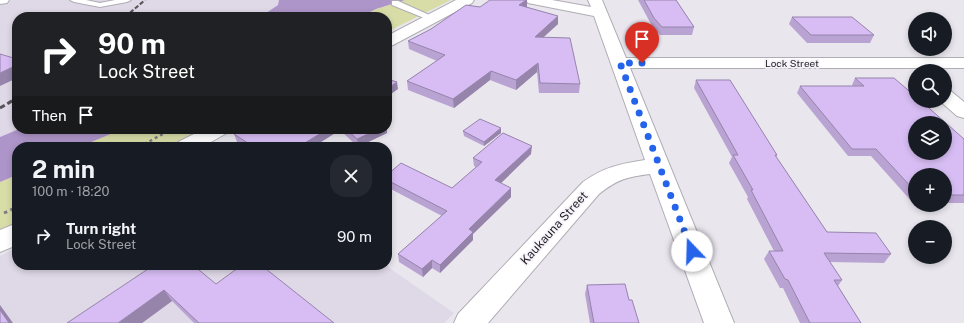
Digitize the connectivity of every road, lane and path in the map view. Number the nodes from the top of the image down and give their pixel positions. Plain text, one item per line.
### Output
1 (74, 0) edge
2 (127, 0) edge
3 (467, 0) edge
4 (532, 0) edge
5 (395, 3) dead end
6 (598, 6) edge
7 (432, 18) junction
8 (392, 39) edge
9 (620, 63) junction
10 (964, 63) edge
11 (951, 64) edge
12 (908, 67) edge
13 (952, 102) edge
14 (964, 112) edge
15 (163, 134) edge
16 (211, 134) edge
17 (148, 142) edge
18 (195, 142) edge
19 (659, 165) junction
20 (12, 209) edge
21 (0, 215) edge
22 (12, 236) edge
23 (0, 242) edge
24 (468, 323) edge
25 (719, 323) edge

1 - 2 lane
3 - 7 street
4 - 6 street
5 - 7 lane
6 - 9 street
7 - 8 street
9 - 12 street, Lock Street
9 - 19 street
10 - 11 street, Lock Street
13 - 14 street
15 - 17 path
16 - 18 street
19 - 24 street, Kaukauna Street
19 - 25 street
20 - 21 path
22 - 23 street

